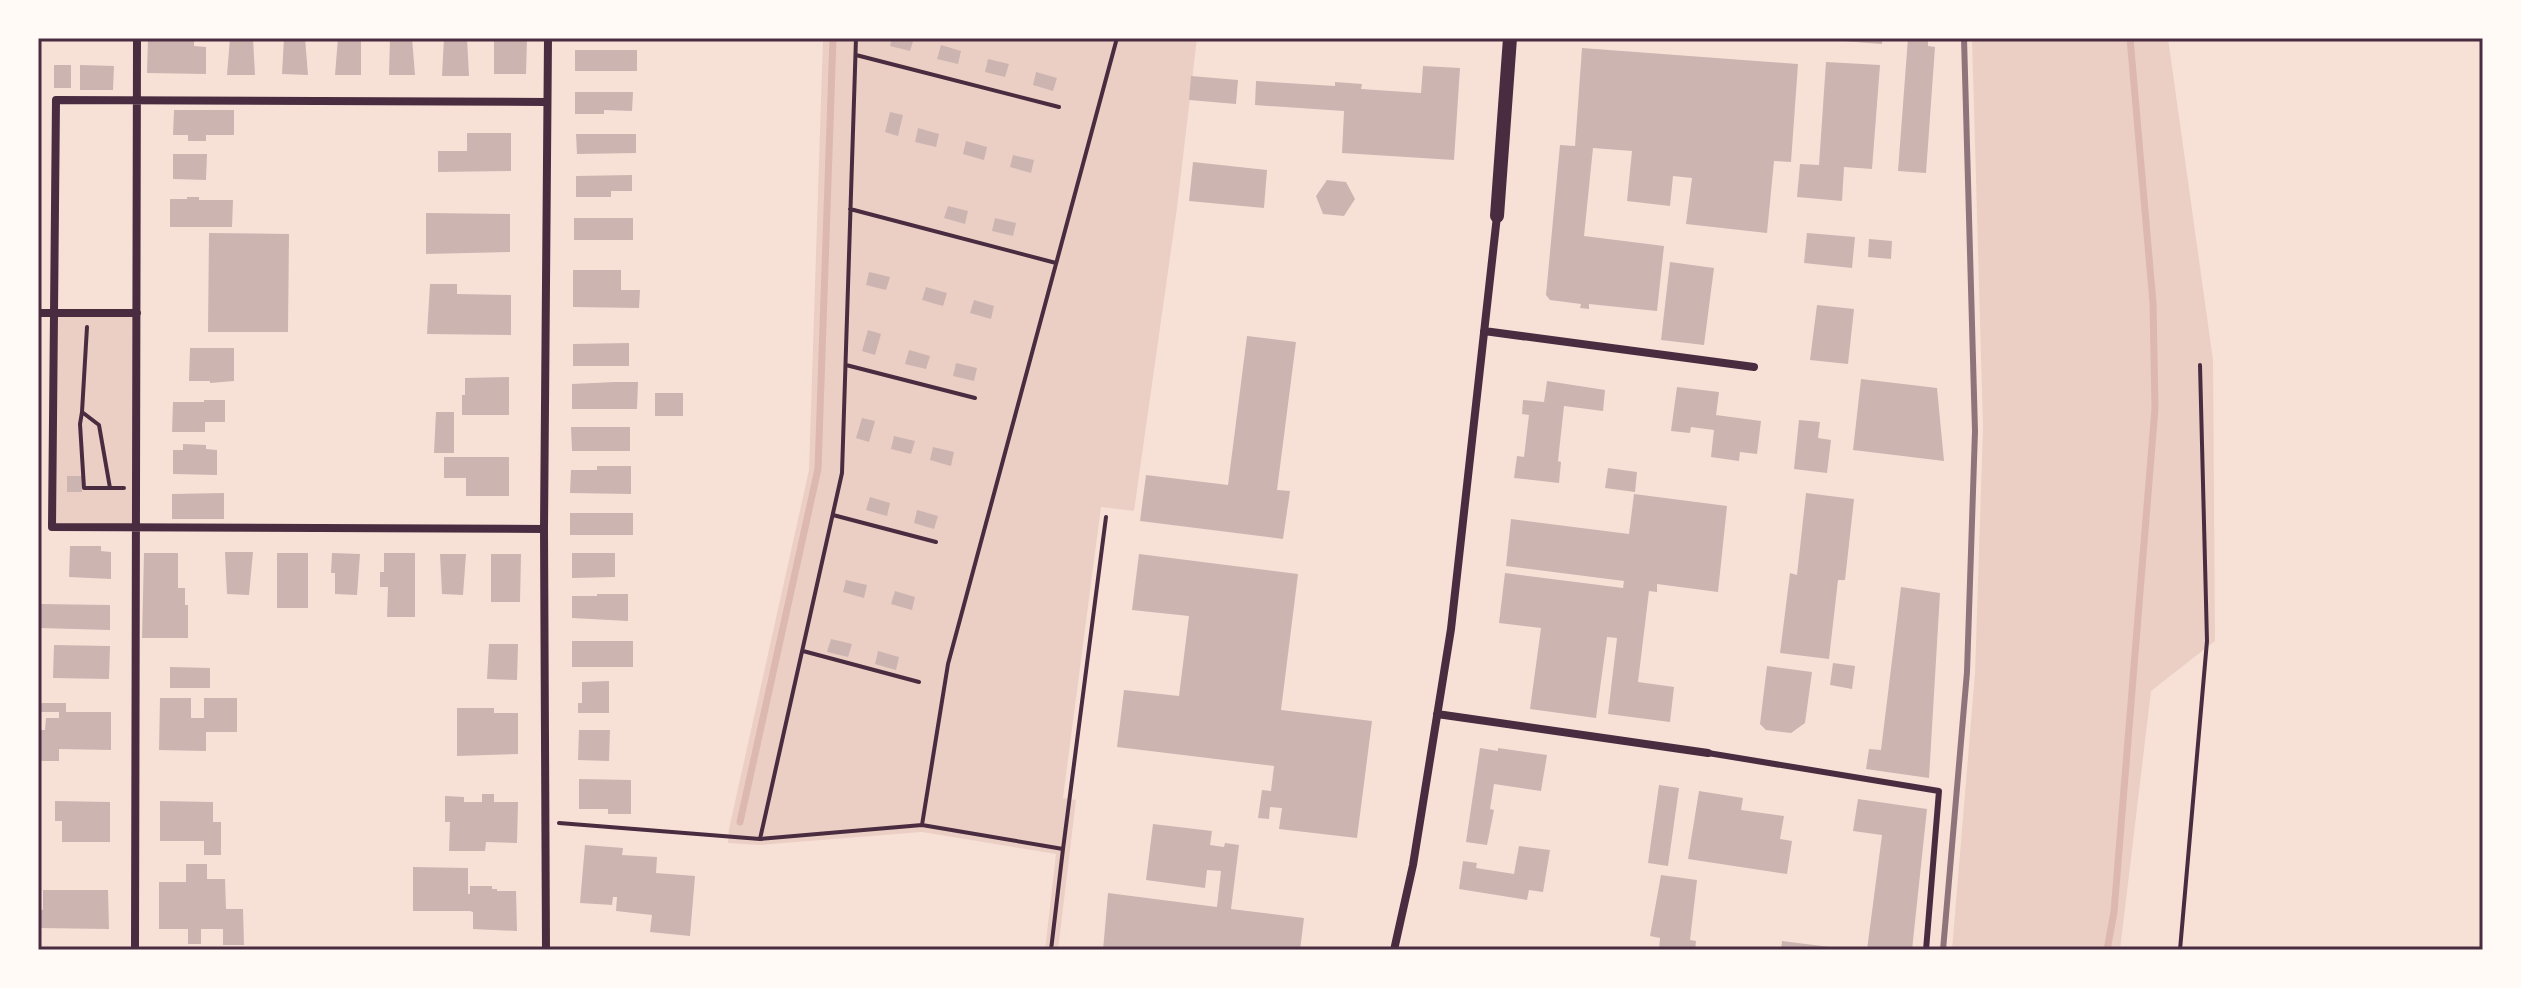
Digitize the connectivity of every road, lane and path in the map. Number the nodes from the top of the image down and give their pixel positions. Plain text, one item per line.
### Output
1 (137, 38) edge
2 (548, 38) edge
3 (856, 38) edge
4 (1117, 38) edge
5 (1510, 38) edge
6 (855, 54) junction
7 (137, 101) junction
8 (547, 102) junction
9 (1059, 107) dead end
10 (850, 209) junction
11 (1497, 216) joint
12 (1056, 263) junction
13 (38, 313) edge
14 (54, 313) junction
15 (88, 313) junction
16 (137, 313) junction
17 (1484, 331) junction
18 (845, 364) junction
19 (2200, 365) dead end
20 (1754, 367) dead end
21 (975, 398) dead end
22 (82, 412) junction
23 (110, 488) junction
24 (137, 488) junction
25 (833, 515) junction
26 (1106, 517) dead end
27 (136, 528) junction
28 (544, 529) junction
29 (936, 542) dead end
30 (803, 651) junction
31 (919, 682) dead end
32 (1437, 714) junction
33 (1708, 753) joint
34 (545, 822) junction
35 (922, 825) junction
36 (760, 839) junction
37 (1063, 849) junction
38 (135, 950) edge
39 (546, 950) edge
40 (1051, 950) edge
41 (1394, 950) edge
42 (1926, 950) edge
43 (2180, 950) edge

1 - 7 street
2 - 8 street
3 - 6 path
4 - 12 path
5 - 11 street
6 - 9 path
6 - 10 path
7 - 8 street
7 - 14 street
7 - 16 street
8 - 28 street
10 - 12 path
10 - 18 path
11 - 17 street
12 - 35 path
13 - 14 street
14 - 15 street
14 - 27 street
15 - 16 street
15 - 22 path
16 - 24 street
17 - 20 street
17 - 32 street
18 - 21 path
18 - 25 path
19 - 43 path
22 - 23 path
22 - 23 path
23 - 24 path
24 - 27 street
25 - 29 path
25 - 30 path
26 - 37 path
27 - 28 street
27 - 38 street
28 - 34 street
30 - 31 path
30 - 36 path
32 - 33 street
32 - 41 street
33 - 42 lane
34 - 36 path
34 - 39 street
35 - 36 path
35 - 37 path
37 - 40 path

